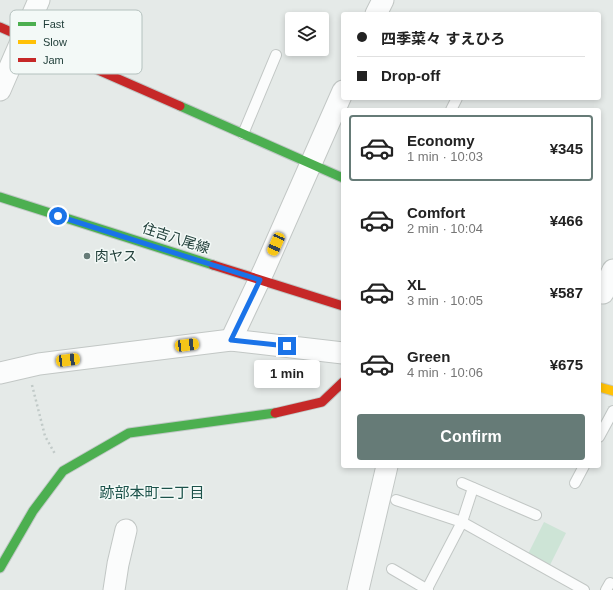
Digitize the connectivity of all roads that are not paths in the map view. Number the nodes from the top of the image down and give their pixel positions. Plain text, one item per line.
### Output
1 (39, 0) edge
2 (382, 0) edge
3 (35, 10) edge
4 (377, 12) edge
5 (0, 26) edge
6 (10, 31) edge
7 (276, 55) dead end
8 (10, 67) edge
9 (107, 74) edge
10 (0, 90) edge
11 (341, 96) edge
12 (243, 134) junction
13 (311, 164) junction
14 (341, 177) edge
15 (0, 197) edge
16 (613, 270) edge
17 (260, 280) junction
18 (604, 292) edge
19 (341, 305) edge
20 (231, 340) junction
21 (341, 353) edge
22 (0, 373) edge
23 (341, 384) edge
24 (601, 387) edge
25 (613, 391) edge
26 (613, 411) edge
27 (601, 433) edge
28 (387, 468) edge
29 (583, 468) edge
30 (462, 483) dead end
31 (575, 483) dead end
32 (473, 488) junction
33 (396, 500) dead end
34 (536, 515) dead end
35 (462, 522) junction
36 (126, 530) dead end
37 (0, 568) edge
38 (392, 569) dead end
39 (114, 590) edge
40 (358, 590) edge
41 (428, 590) edge
42 (584, 590) edge

1 - 3 street
2 - 4 street
5 - 6 street
7 - 12 lane
8 - 10 street
9 - 12 street
11 - 13 street
12 - 13 street
13 - 14 street
13 - 17 street
15 - 17 street, 住吉八尾線
16 - 18 street
17 - 19 street, 住吉八尾線
17 - 20 street
20 - 21 street
20 - 22 street
23 - 37 street
24 - 25 street
26 - 27 lane
28 - 40 street
29 - 31 lane
30 - 32 lane
32 - 34 lane
32 - 35 lane
33 - 35 lane
35 - 41 lane
35 - 42 lane
36 - 39 street
38 - 41 lane

